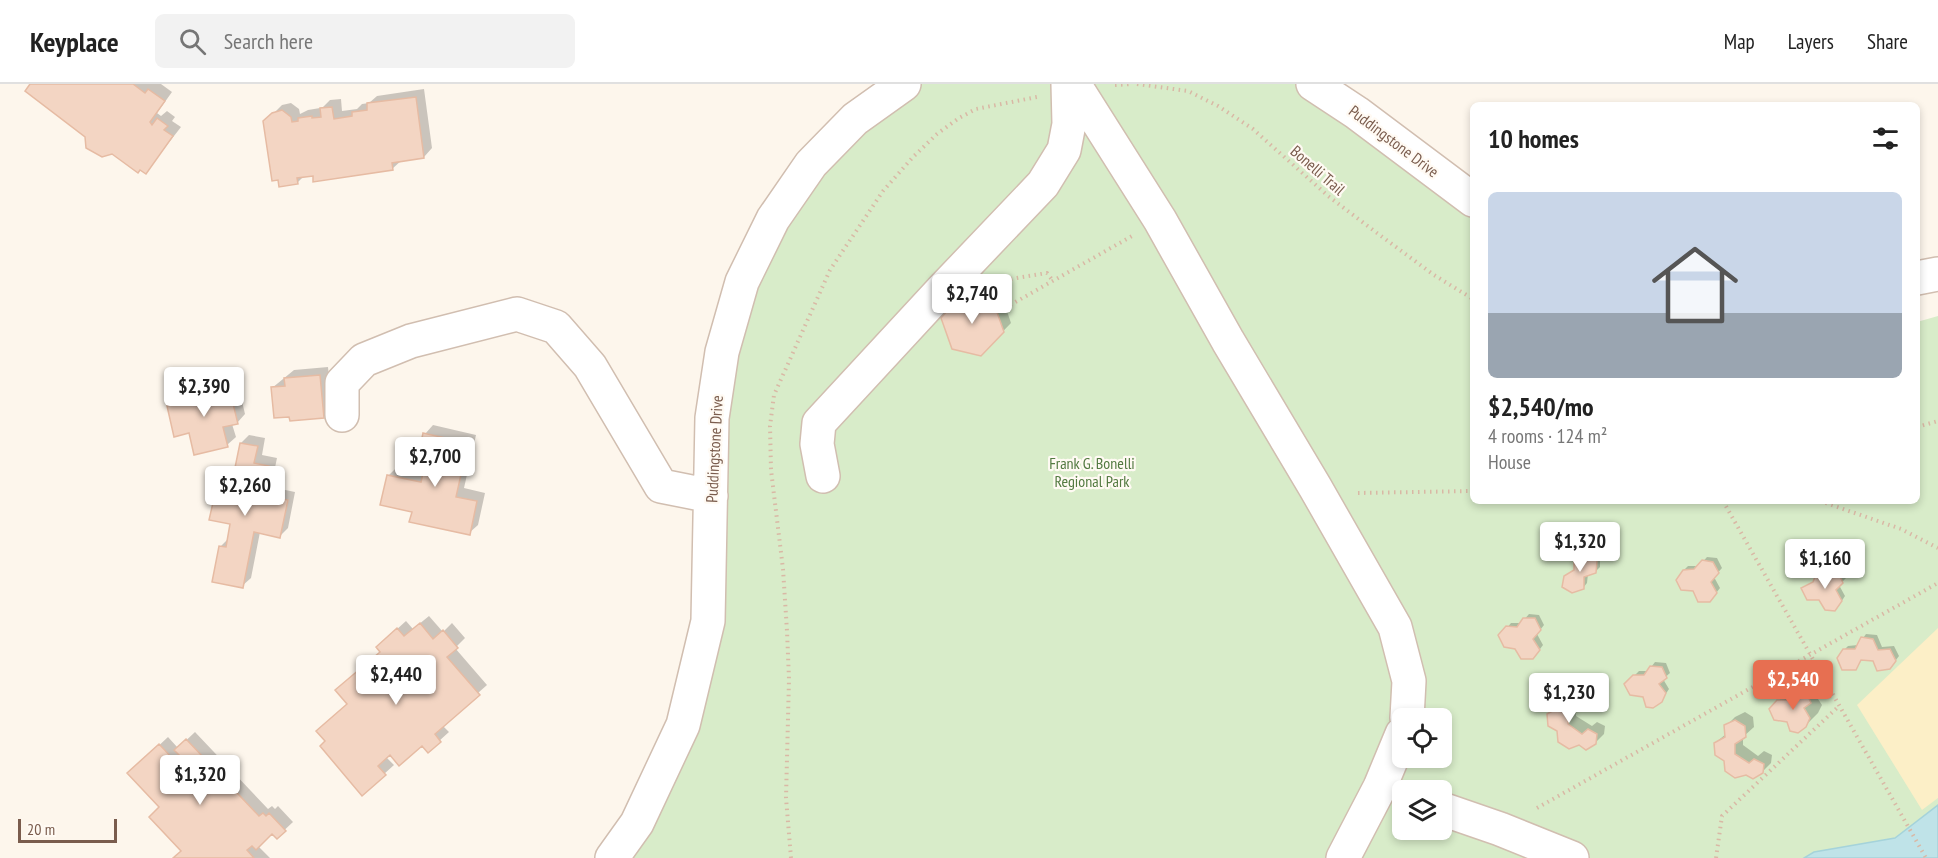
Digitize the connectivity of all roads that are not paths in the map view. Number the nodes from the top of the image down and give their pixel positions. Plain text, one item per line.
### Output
1 (904, 84) edge
2 (1068, 84) edge
3 (1074, 84) edge
4 (1313, 84) edge
5 (1470, 198) edge
6 (1938, 274) edge
7 (1920, 277) edge
8 (342, 415) dead end
9 (823, 476) dead end
10 (711, 496) junction
11 (1408, 708) edge
12 (1395, 768) edge
13 (1391, 791) edge
14 (1452, 812) edge
15 (612, 858) edge
16 (1343, 858) edge
17 (1572, 858) edge

1 - 10 street, Puddingstone Drive
2 - 9 street
3 - 11 street
4 - 5 street, Puddingstone Drive
6 - 7 street
8 - 10 street
10 - 15 street, Puddingstone Drive
12 - 13 street
13 - 16 street
14 - 17 street

